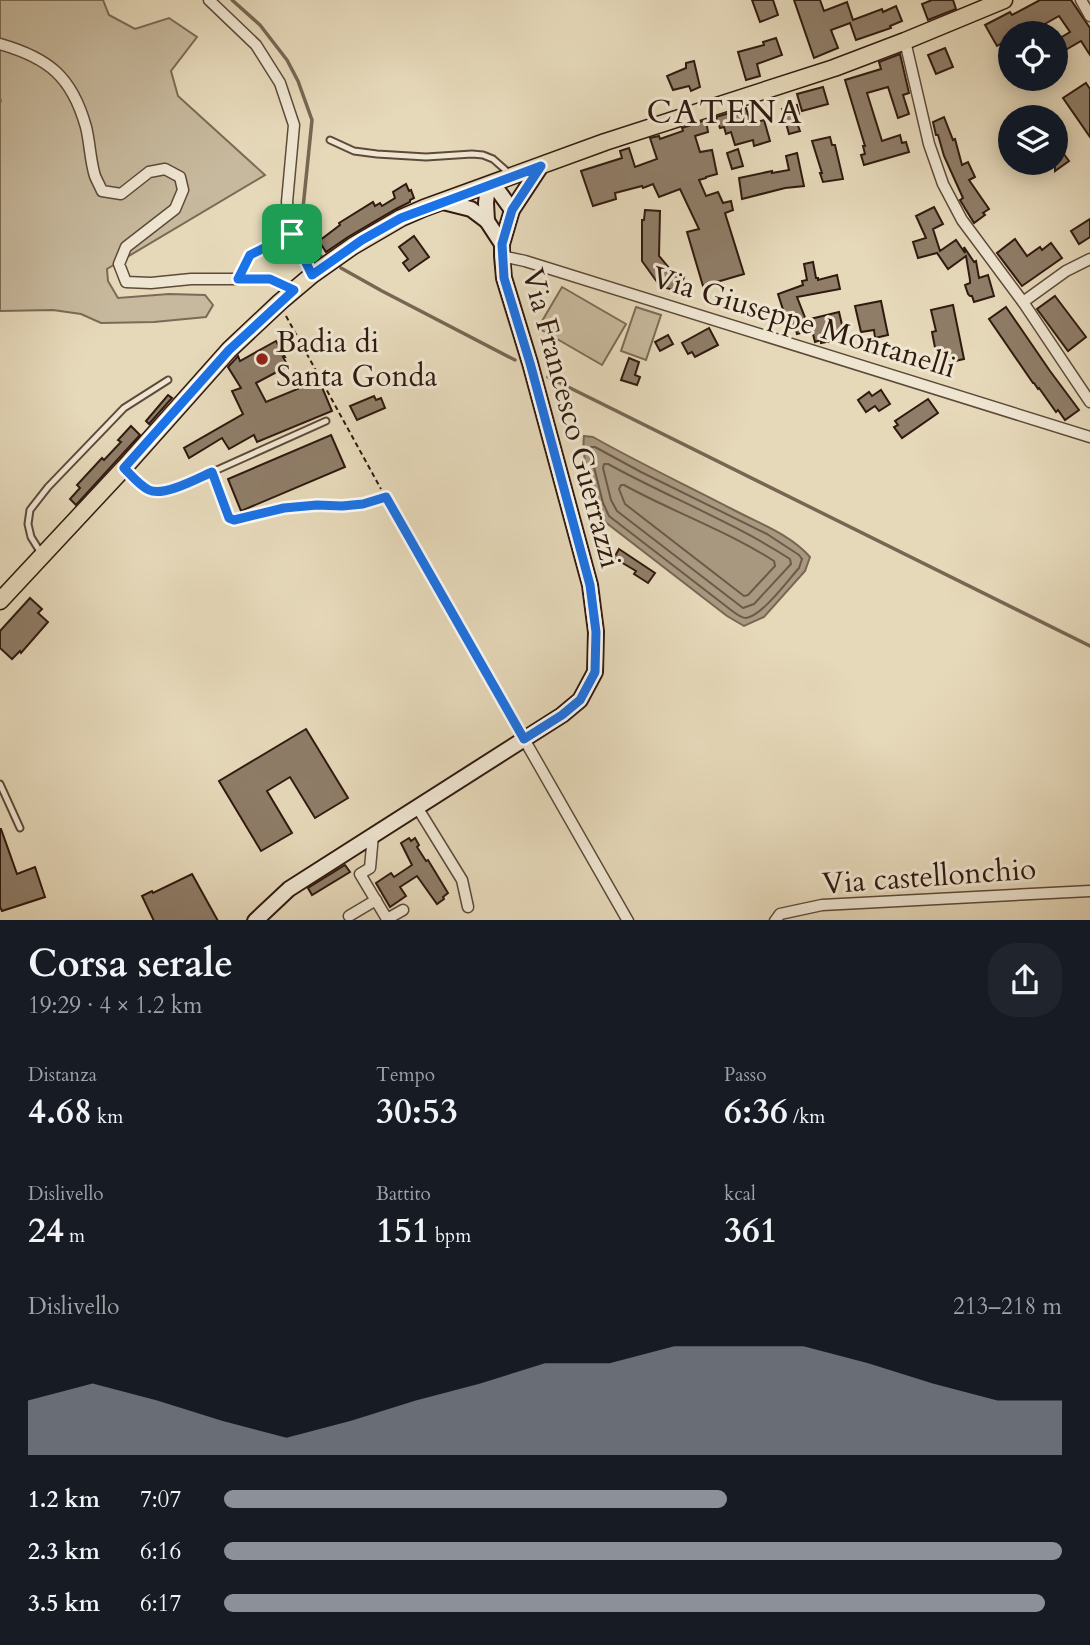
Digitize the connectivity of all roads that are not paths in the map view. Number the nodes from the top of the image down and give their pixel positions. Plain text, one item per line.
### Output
1 (209, 0) edge
2 (1004, 0) edge
3 (1081, 0) edge
4 (1090, 16) edge
5 (905, 41) junction
6 (0, 44) edge
7 (330, 140) dead end
8 (541, 166) junction
9 (512, 177) junction
10 (489, 185) junction
11 (443, 202) junction
12 (512, 210) junction
13 (487, 221) junction
14 (292, 234) junction
15 (502, 250) junction
16 (1090, 259) edge
17 (312, 275) junction
18 (238, 279) junction
19 (294, 290) junction
20 (1023, 302) junction
21 (168, 380) dead end
22 (1090, 402) edge
23 (326, 421) dead end
24 (1090, 436) edge
25 (124, 468) junction
26 (212, 472) junction
27 (386, 497) road end
28 (43, 555) junction
29 (0, 601) edge
30 (524, 739) junction
31 (0, 784) edge
32 (417, 807) junction
33 (20, 828) dead end
34 (373, 835) junction
35 (1090, 891) edge
36 (376, 900) junction
37 (468, 907) dead end
38 (402, 910) dead end
39 (349, 916) dead end
40 (255, 920) edge
41 (628, 920) edge
42 (775, 920) edge

1 - 14 street
2 - 5 main road
3 - 4 street
5 - 8 main road
5 - 20 street
6 - 18 street
7 - 9 lane
8 - 9 main road
8 - 12 main road, Via Francesco Guerrazzi
9 - 10 main road
10 - 11 main road
10 - 12 main road
10 - 13 main road
11 - 13 main road, Via Francesco Guerrazzi
11 - 17 main road
12 - 15 main road, Via Francesco Guerrazzi
13 - 15 main road, Via Francesco Guerrazzi
14 - 17 street
14 - 18 street
15 - 24 street, Via Giuseppe Montanelli
15 - 30 main road, Via Francesco Guerrazzi
16 - 20 street
17 - 19 main road
18 - 19 street
19 - 25 main road
20 - 22 street
21 - 28 lane
23 - 26 lane
25 - 26 lane
25 - 28 main road
26 - 27 lane
28 - 29 main road
30 - 32 main road, Via Francesco Guerrazzi
30 - 41 street
31 - 33 lane
32 - 34 main road, Via Francesco Guerrazzi
32 - 37 street
34 - 36 street
34 - 40 main road, Via Francesco Guerrazzi
35 - 42 street, Via castellonchio
36 - 38 street
36 - 39 street

